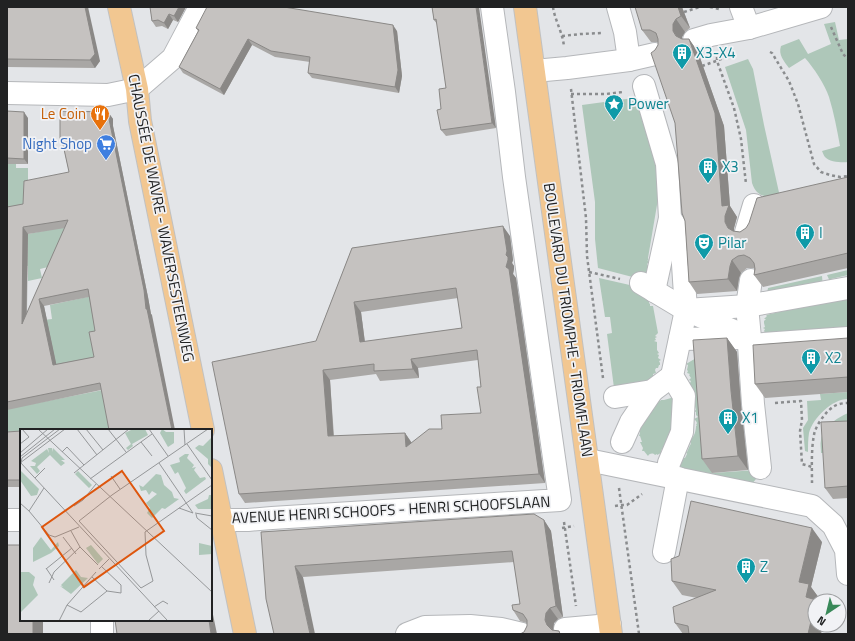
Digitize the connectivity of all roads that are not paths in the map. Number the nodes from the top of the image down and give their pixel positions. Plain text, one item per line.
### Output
1 (119, 7) edge
2 (200, 7) edge
3 (492, 7) edge
4 (525, 7) edge
5 (618, 7) edge
6 (741, 7) edge
7 (825, 15) edge
8 (749, 28) junction
9 (694, 40) dead end
10 (655, 54) edge
11 (629, 60) junction
12 (534, 71) junction
13 (644, 86) road end
14 (136, 89) junction
15 (7, 93) edge
16 (754, 205) edge
17 (670, 218) junction
18 (746, 232) edge
19 (751, 280) edge
20 (848, 288) edge
21 (747, 306) junction
22 (686, 310) junction
23 (715, 322) junction
24 (848, 338) edge
25 (680, 339) junction
26 (750, 341) junction
27 (672, 376) junction
28 (610, 389) road end
29 (652, 391) junction
30 (203, 429) edge
31 (620, 453) junction
32 (588, 460) junction
33 (760, 468) dead end
34 (671, 470) junction
35 (212, 480) edge
36 (7, 520) edge
37 (20, 520) edge
38 (216, 520) edge
39 (664, 552) dead end
40 (848, 574) edge
41 (102, 621) edge
42 (572, 628) road end
43 (611, 629) edge
44 (102, 634) edge
45 (245, 634) edge
46 (407, 634) edge
47 (522, 634) edge

1 - 14 main road, CHAUSSÉE DE WAVRE - WAVERSESTEENWEG
2 - 14 street
3 - 38 street, AVENUE HENRI SCHOOFS - HENRI SCHOOFSLAAN
4 - 12 main road, BOULEVARD DU TRIOMPHE - TRIOMFLAAN
5 - 11 street
6 - 8 street
7 - 8 street
8 - 9 street
10 - 11 street
11 - 12 street
12 - 32 main road, BOULEVARD DU TRIOMPHE - TRIOMFLAAN
13 - 17 street
14 - 15 street
14 - 30 main road, CHAUSSÉE DE WAVRE - WAVERSESTEENWEG
16 - 18 street
17 - 22 street
17 - 22 street
19 - 21 street
20 - 21 street
21 - 22 street
21 - 23 street
21 - 26 street
22 - 23 street
22 - 25 street
23 - 25 street
23 - 26 street
24 - 26 street
25 - 26 street
25 - 27 street
26 - 33 street
27 - 29 street
27 - 34 street
28 - 29 street
29 - 31 street
31 - 32 street
31 - 34 street
32 - 43 main road, BOULEVARD DU TRIOMPHE - TRIOMFLAAN
34 - 39 street
34 - 40 street
35 - 38 main road
36 - 37 street
38 - 45 main road
41 - 44 street
42 - 43 street
46 - 47 street

